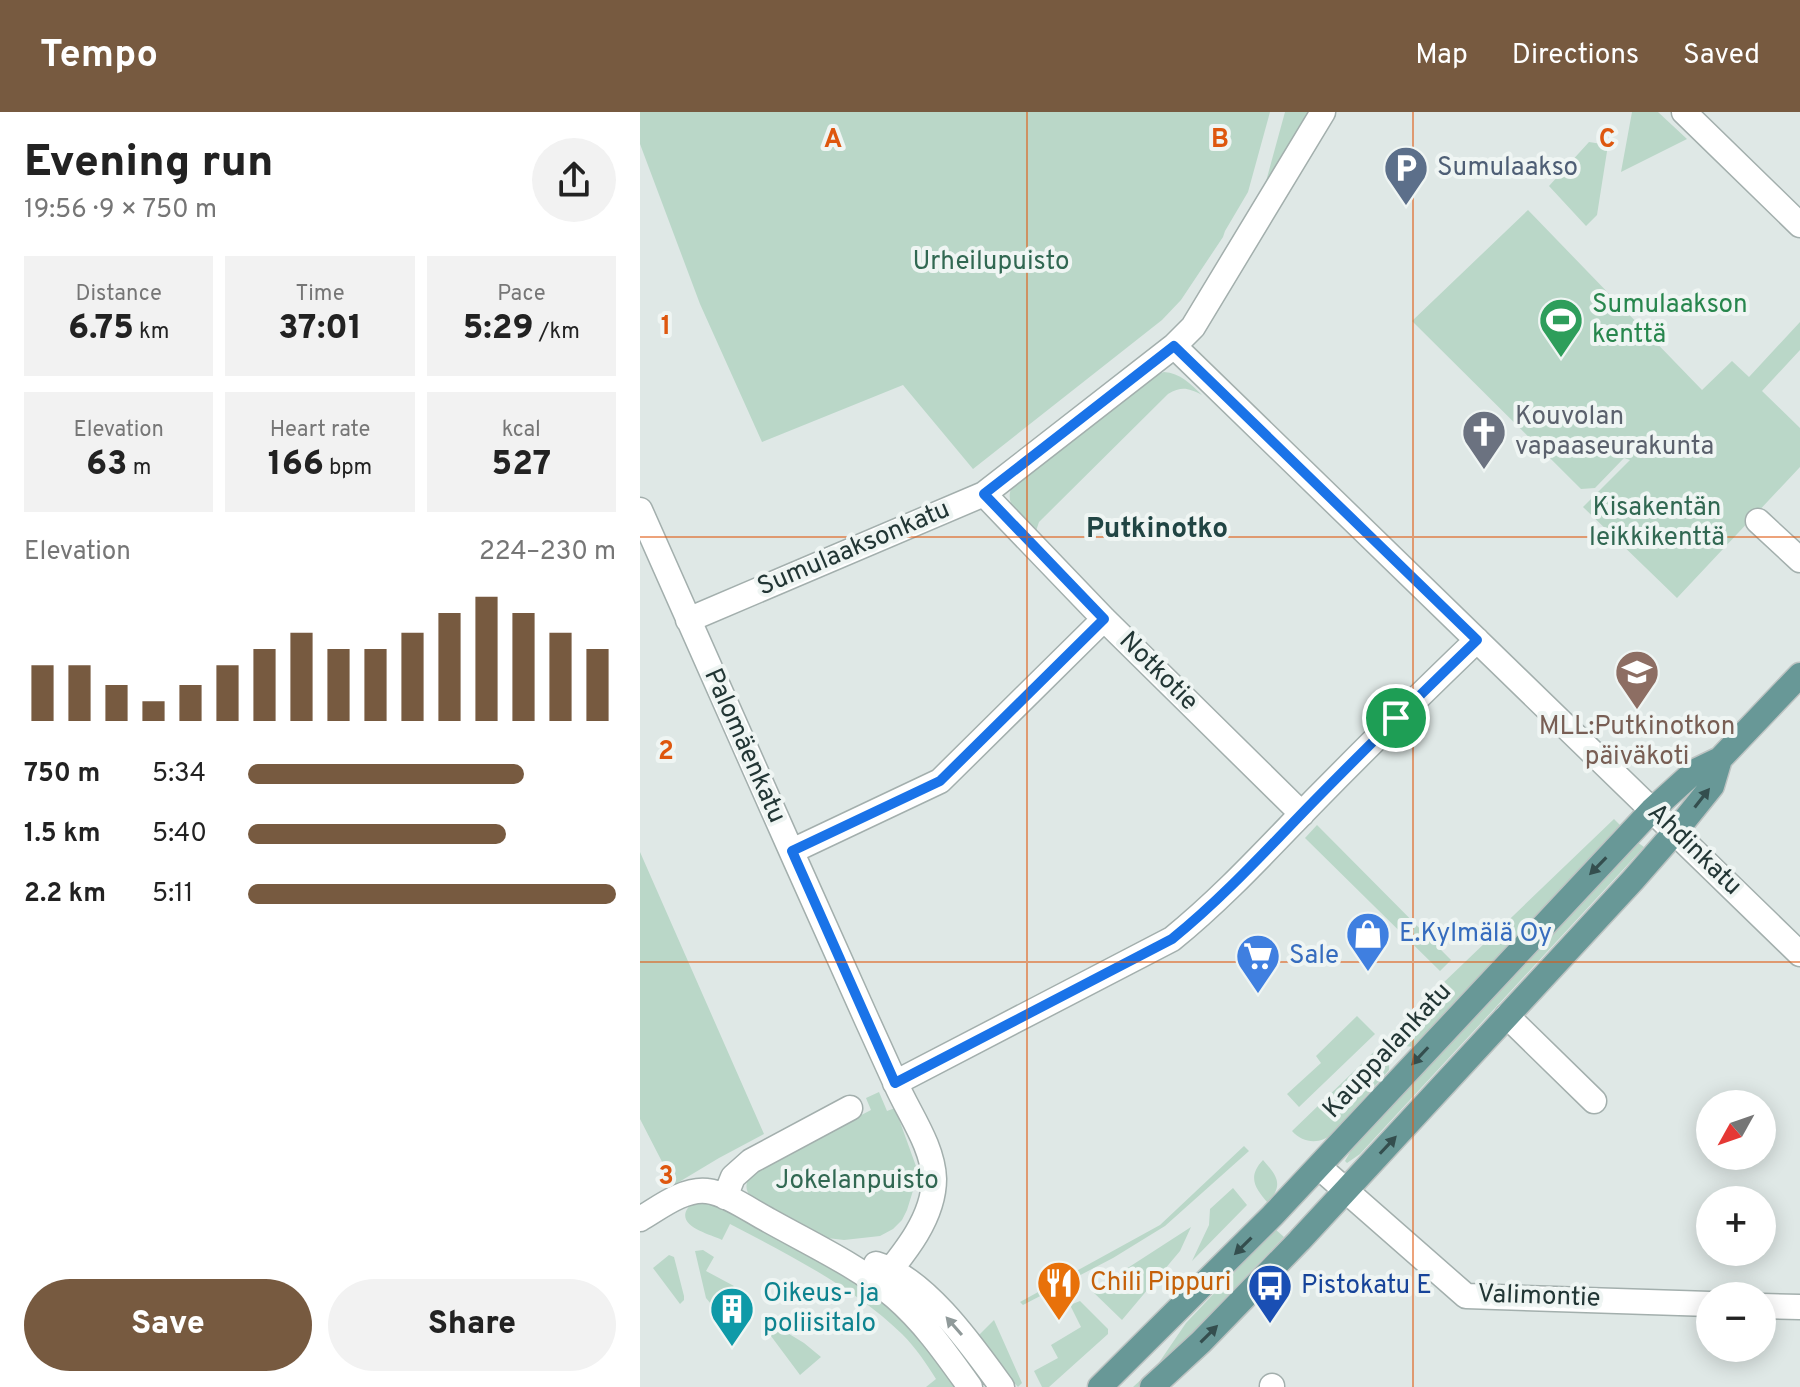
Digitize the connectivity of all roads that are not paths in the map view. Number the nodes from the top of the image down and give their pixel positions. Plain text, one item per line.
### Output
1 (1323, 112) edge
2 (1684, 112) edge
3 (1800, 225) edge
4 (1174, 346) junction
5 (984, 494) junction
6 (640, 510) edge
7 (1758, 521) dead end
8 (1800, 560) edge
9 (1104, 619) junction
10 (688, 620) junction
11 (1477, 640) junction
12 (1800, 675) edge
13 (1720, 759) junction
14 (1652, 810) junction
15 (1302, 814) junction
16 (1675, 832) junction
17 (792, 851) junction
18 (1800, 954) edge
19 (1507, 1016) junction
20 (895, 1083) junction
21 (1594, 1101) dead end
22 (850, 1108) dead end
23 (1319, 1167) junction
24 (1346, 1190) junction
25 (725, 1197) junction
26 (640, 1219) edge
27 (885, 1277) junction
28 (1696, 1304) edge
29 (1776, 1306) edge
30 (1800, 1307) edge
31 (970, 1387) edge
32 (1002, 1387) edge
33 (1100, 1387) edge
34 (1152, 1387) edge

1 - 4 street, Sumulaaksonkatu
2 - 3 street
4 - 5 street, Sumulaaksonkatu
4 - 11 street, Ahdinkatu
5 - 9 street, Notkotie
5 - 10 street, Sumulaaksonkatu
6 - 10 street, Palomäenkatu
7 - 8 street
9 - 15 street, Notkotie
9 - 17 street
10 - 17 street, Palomäenkatu
11 - 14 street, Ahdinkatu
11 - 15 street
12 - 13 main road, Kauppalankatu
13 - 14 main road, Kauppalankatu
16 -> 13 main road, Kauppalankatu
14 - 16 street, Ahdinkatu
14 -> 23 main road, Kauppalankatu
15 - 20 street
16 - 18 street, Ahdinkatu
16 - 19 main road, Kauppalankatu
17 - 20 street, Palomäenkatu
19 - 21 street
24 -> 19 main road, Kauppalankatu
20 - 27 street, Palomäenkatu
22 - 25 street
23 - 24 street, Valimontie
23 -> 33 main road, Kauppalankatu
24 - 28 street, Valimontie
34 -> 24 main road, Kauppalankatu
25 - 26 street
25 - 27 street
27 - 31 street
32 -> 27 street
29 - 30 street

